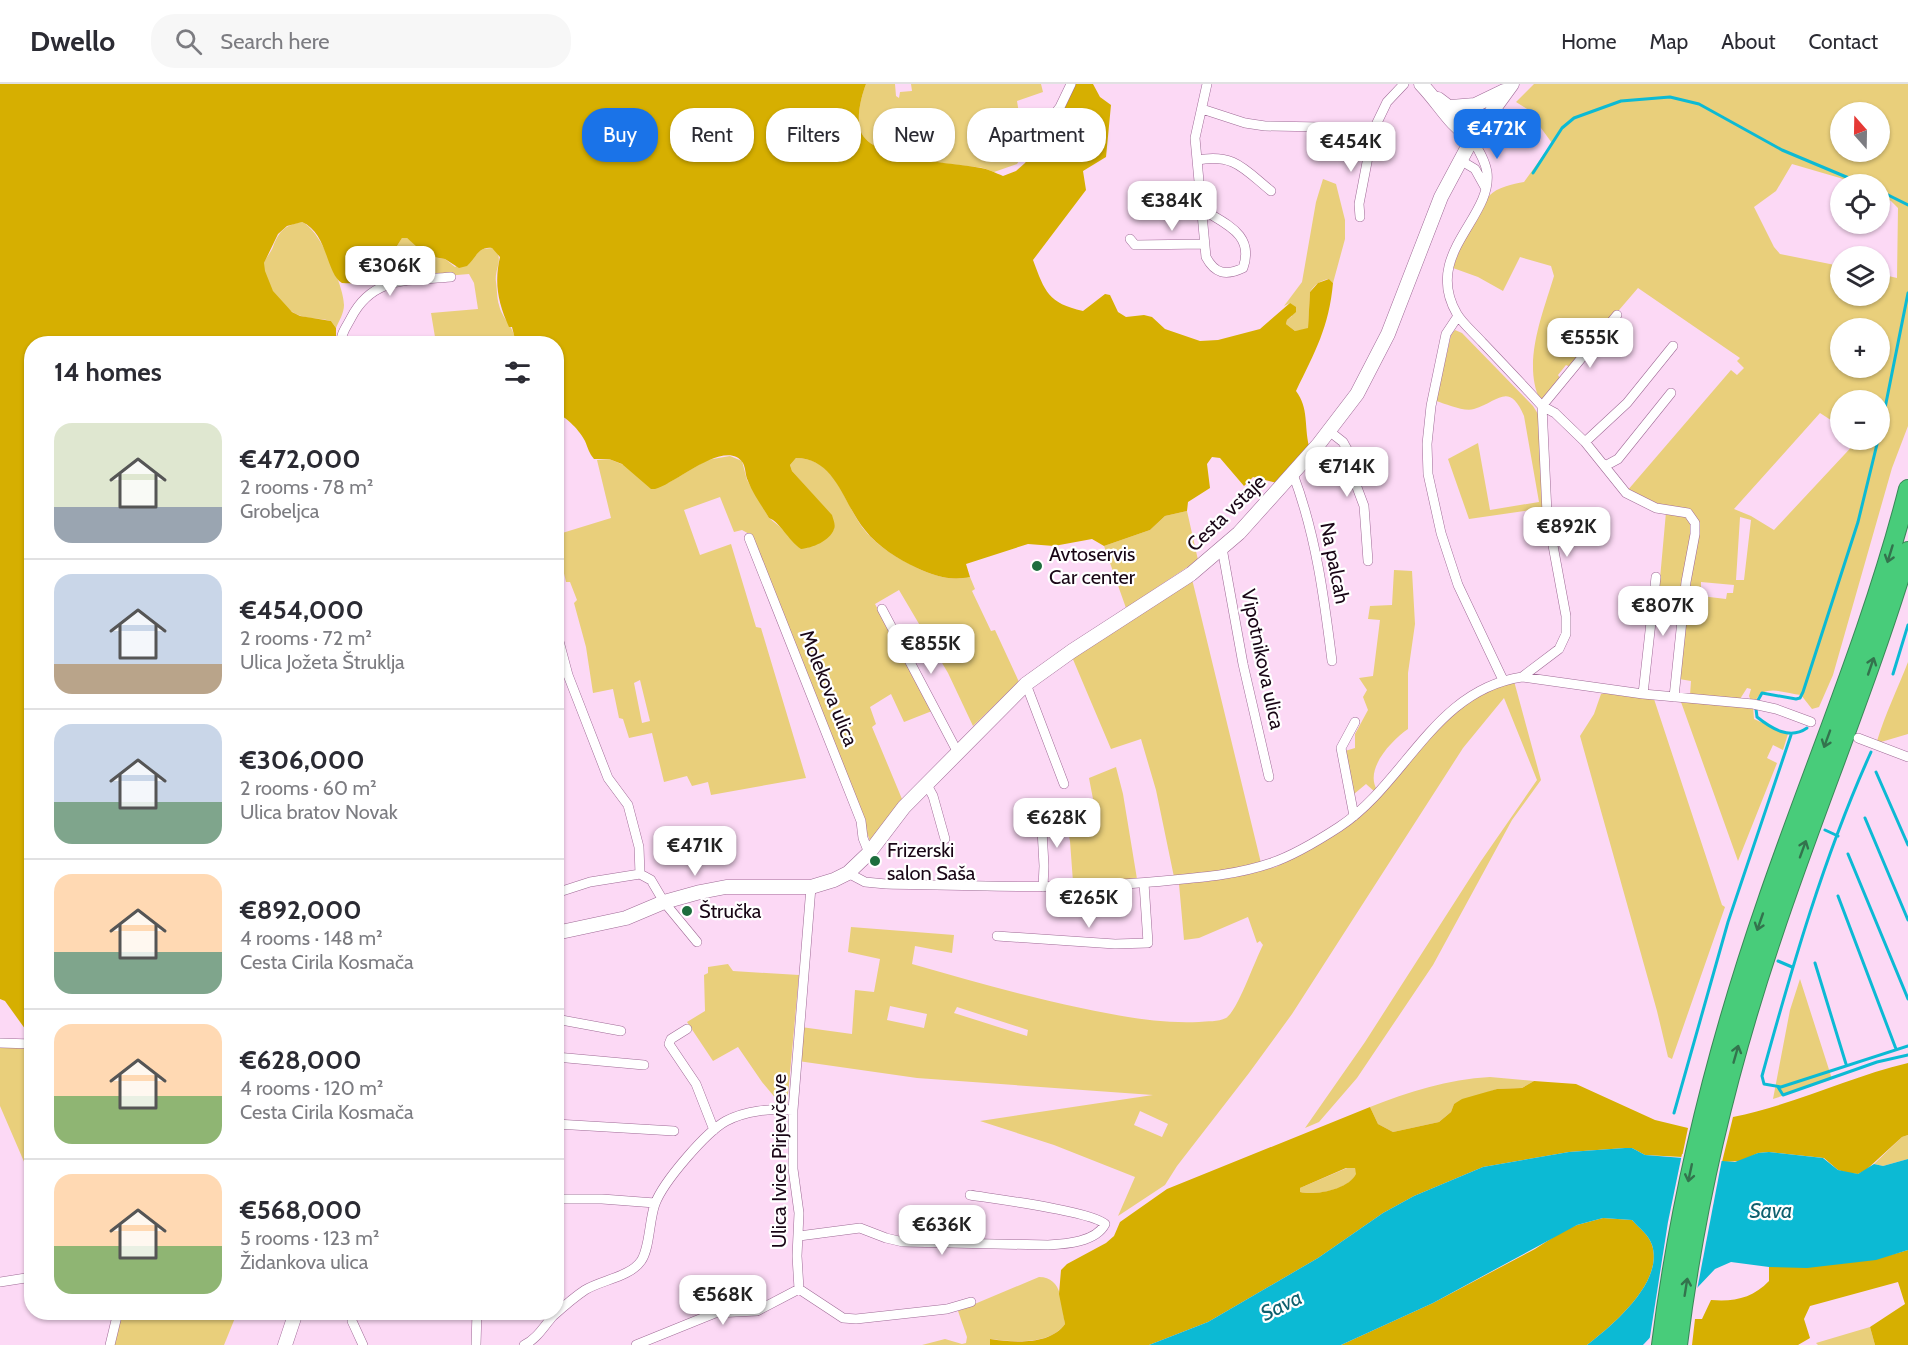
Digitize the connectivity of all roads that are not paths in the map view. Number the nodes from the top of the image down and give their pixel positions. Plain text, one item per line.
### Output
1 (1071, 84) edge
2 (1207, 84) edge
3 (1404, 84) edge
4 (1421, 84) edge
5 (1509, 87) edge
6 (1433, 96) junction
7 (1451, 107) junction
8 (1060, 108) edge
9 (1202, 109) junction
10 (1373, 131) junction
11 (1472, 139) junction
12 (1197, 159) junction
13 (1460, 160) junction
14 (1486, 189) junction
15 (1271, 191) dead end
16 (1202, 209) junction
17 (1360, 217) dead end
18 (1130, 239) dead end
19 (1204, 244) junction
20 (451, 277) dead end
21 (1617, 315) dead end
22 (1458, 316) junction
23 (341, 336) edge
24 (1673, 346) dead end
25 (1671, 393) dead end
26 (1542, 405) junction
27 (1329, 431) junction
28 (1585, 442) junction
29 (1605, 466) junction
30 (1293, 474) junction
31 (1908, 489) edge
32 (749, 538) dead end
33 (1222, 548) junction
34 (1908, 551) edge
35 (1368, 561) dead end
36 (1656, 577) dead end
37 (882, 609) dead end
38 (564, 660) edge
39 (1332, 661) dead end
40 (1522, 677) junction
41 (1503, 680) junction
42 (1026, 684) junction
43 (1643, 694) junction
44 (1674, 697) junction
45 (1355, 722) dead end
46 (1811, 722) dead end
47 (1858, 738) dead end
48 (958, 753) junction
49 (1908, 757) edge
50 (1269, 777) dead end
51 (1064, 784) dead end
52 (927, 785) junction
53 (1041, 811) dead end
54 (1354, 816) junction
55 (945, 839) dead end
56 (869, 852) junction
57 (848, 873) junction
58 (640, 874) junction
59 (1144, 883) junction
60 (1043, 886) junction
61 (811, 887) junction
62 (564, 890) edge
63 (664, 902) junction
64 (564, 931) edge
65 (997, 936) dead end
66 (697, 942) dead end
67 (564, 1020) edge
68 (687, 1029) dead end
69 (621, 1031) dead end
70 (0, 1043) edge
71 (24, 1044) edge
72 (564, 1058) edge
73 (644, 1065) dead end
74 (793, 1110) junction
75 (564, 1124) edge
76 (674, 1131) dead end
77 (714, 1131) junction
78 (970, 1195) dead end
79 (564, 1199) edge
80 (655, 1203) junction
81 (799, 1236) junction
82 (24, 1278) edge
83 (0, 1282) edge
84 (799, 1289) junction
85 (970, 1302) dead end
86 (564, 1307) edge
87 (116, 1320) edge
88 (293, 1320) edge
89 (477, 1320) edge
90 (552, 1320) edge
91 (352, 1321) dead end
92 (110, 1345) edge
93 (285, 1345) edge
94 (363, 1345) edge
95 (476, 1345) edge
96 (524, 1345) edge
97 (636, 1345) edge
98 (1661, 1345) edge
99 (1678, 1345) edge

1 - 8 street
2 - 9 street
3 - 10 street
4 - 6 main road
5 - 7 main road
5 - 11 main road, Cesta vstaje
6 - 7 main road
6 - 11 main road
7 - 11 main road
9 - 10 street
9 - 12 street
10 - 17 street
11 - 13 main road, Cesta vstaje
11 - 14 street
12 - 15 street
12 - 16 street
13 - 14 street
13 - 27 main road, Cesta vstaje
14 - 22 street
16 - 19 street
16 - 19 street
18 - 19 street
20 - 23 street
21 - 26 street
22 - 26 street
22 - 41 street
24 - 28 street
25 - 29 street
26 - 28 street
26 - 40 street
27 - 30 main road, Cesta vstaje
27 - 35 street
28 - 29 street
29 - 44 street
30 - 33 main road, Cesta vstaje
30 - 39 street, Na palcah
31 -> 98 highway
32 - 56 street, Molekova ulica
33 - 42 main road, Cesta vstaje
33 - 50 street, Vipotnikova ulica
99 -> 34 highway
36 - 43 street
37 - 48 street
38 - 58 street
40 - 41 street
40 - 43 street
41 - 54 street
42 - 48 main road, Cesta vstaje
42 - 51 street
43 - 44 street
44 - 46 street
45 - 54 street
47 - 49 street
48 - 52 main road, Cesta vstaje
52 - 55 street
52 - 56 main road, Cesta vstaje
53 - 60 street
54 - 59 street
56 - 57 main road, Cesta vstaje
57 - 60 street
57 - 61 main road
58 - 62 street
58 - 63 street
59 - 60 street
59 - 65 street
61 - 63 main road
61 - 74 street, Ulica Ivice Pirjevčeve
63 - 64 main road
63 - 66 street
67 - 69 street
68 - 77 street
70 - 71 street
72 - 73 street
74 - 77 street
74 - 81 street, Ulica Ivice Pirjevčeve
75 - 76 street
77 - 80 street
78 - 81 street
79 - 80 street
80 - 86 street
81 - 84 street, Ulica Ivice Pirjevčeve
82 - 83 street
84 - 85 street
84 - 97 street
87 - 92 street
88 - 93 main road
89 - 95 street
90 - 96 street
91 - 94 street

